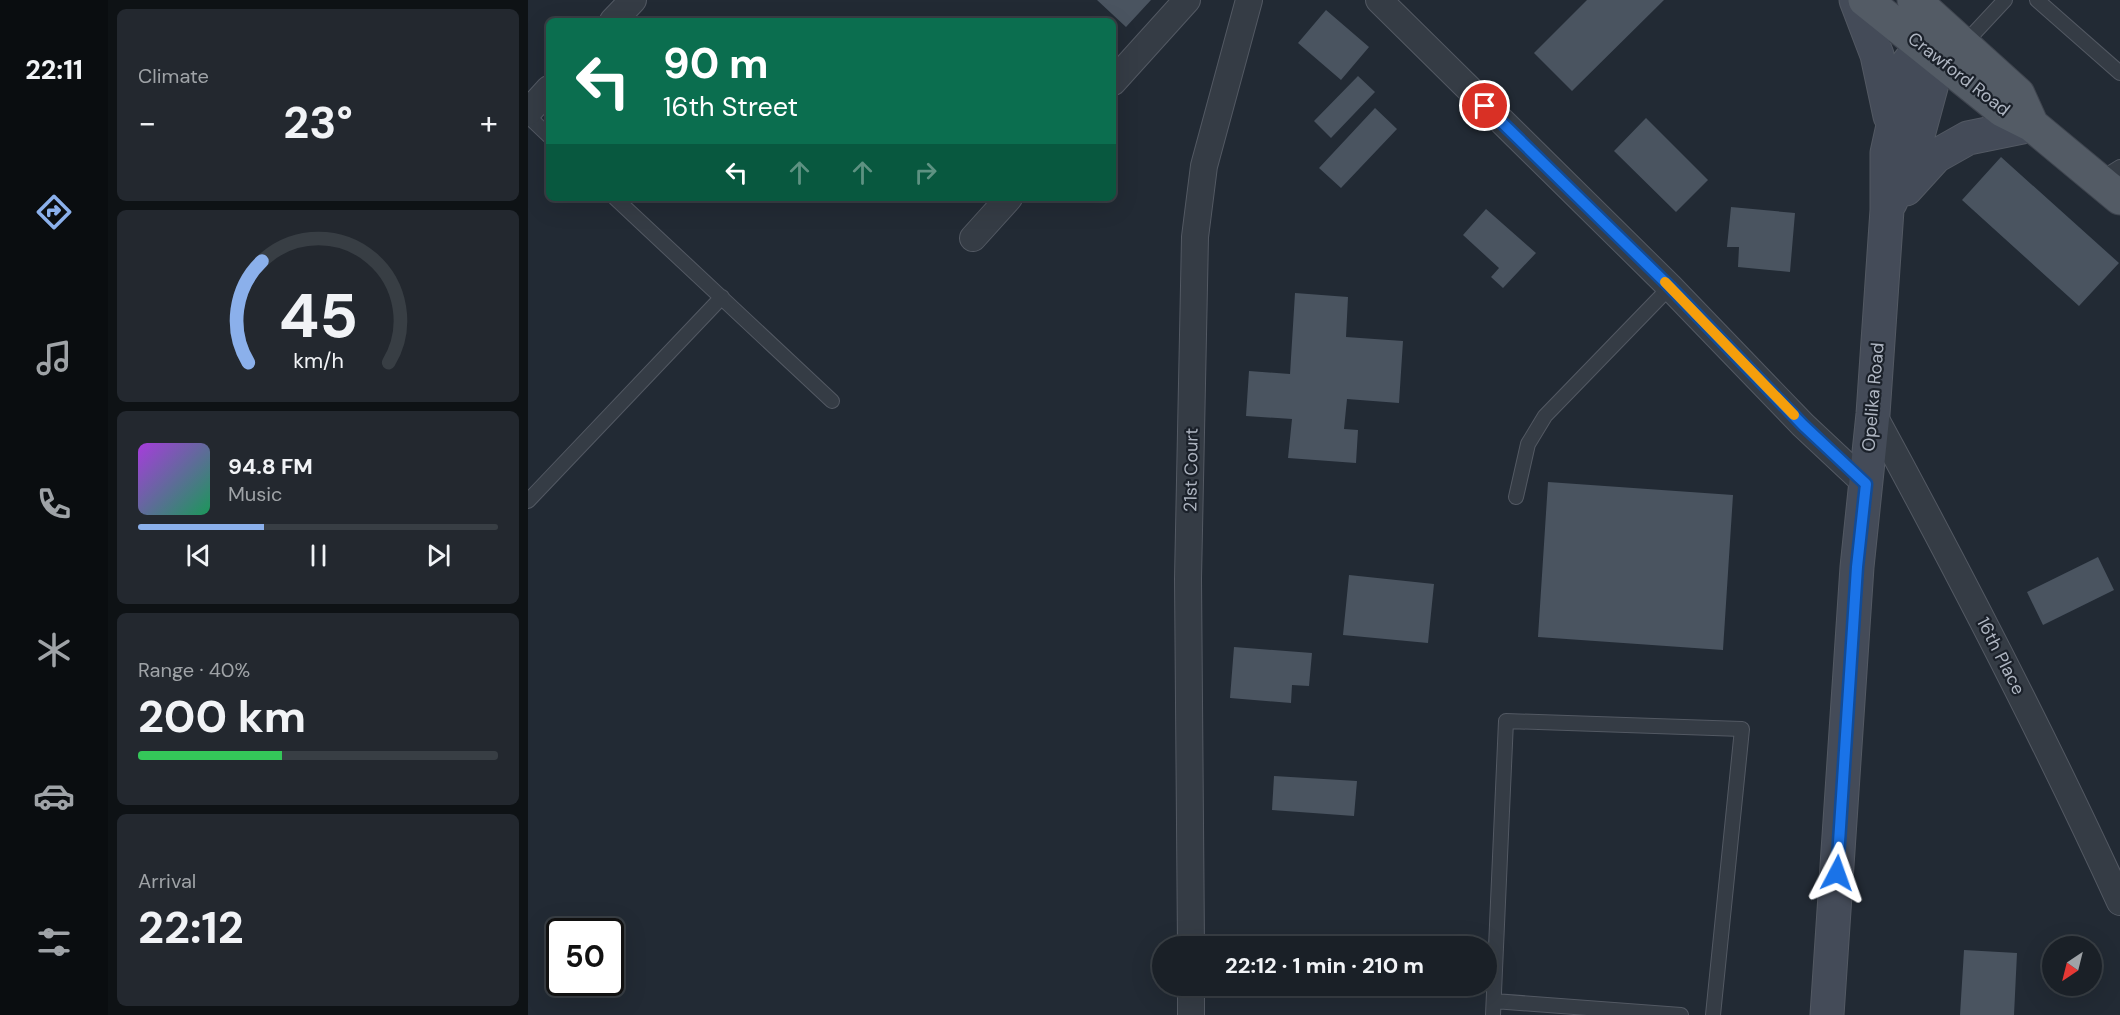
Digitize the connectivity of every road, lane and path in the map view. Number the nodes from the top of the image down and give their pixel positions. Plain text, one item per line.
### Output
1 (633, 0) edge
2 (1187, 0) edge
3 (1249, 0) edge
4 (1379, 0) edge
5 (1856, 0) edge
6 (1866, 0) edge
7 (1914, 0) edge
8 (2005, 0) edge
9 (2037, 0) edge
10 (616, 18) edge
11 (1940, 42) junction
12 (2120, 73) edge
13 (1116, 79) edge
14 (546, 92) edge
15 (528, 112) edge
16 (528, 116) edge
17 (2032, 125) junction
18 (1892, 126) junction
19 (546, 133) edge
20 (2113, 182) edge
21 (618, 201) edge
22 (1007, 201) edge
23 (1887, 210) junction
24 (973, 238) dead end
25 (1670, 287) junction
26 (722, 297) junction
27 (832, 401) dead end
28 (1873, 414) junction
29 (1866, 484) junction
30 (1516, 497) dead end
31 (528, 501) edge
32 (2120, 902) edge
33 (1191, 936) edge
34 (1191, 996) edge
35 (1493, 1008) edge
36 (1191, 1015) edge
37 (1681, 1015) edge
38 (1713, 1015) edge
39 (1827, 1015) edge

1 - 10 street
2 - 13 street
3 - 33 street, 21st Court
4 - 25 street
5 - 18 main road
6 - 11 main road, Crawford Road
7 - 11 main road, Crawford Road
8 - 11 lane
9 - 12 lane
11 - 17 main road, Crawford Road
11 - 18 main road, Opelika Road
11 - 23 main road, Opelika Road
14 - 15 street
16 - 19 lane
17 - 20 main road
17 - 23 main road
18 - 23 main road, Opelika Road
21 - 26 lane
22 - 24 street
23 - 28 main road, Opelika Road
25 - 29 street
25 - 30 lane
26 - 27 lane
26 - 31 lane
28 - 29 main road, Opelika Road
28 - 32 street, 16th Place
29 - 39 main road, Opelika Road
34 - 36 street
35 - 37 lane
35 - 38 lane

